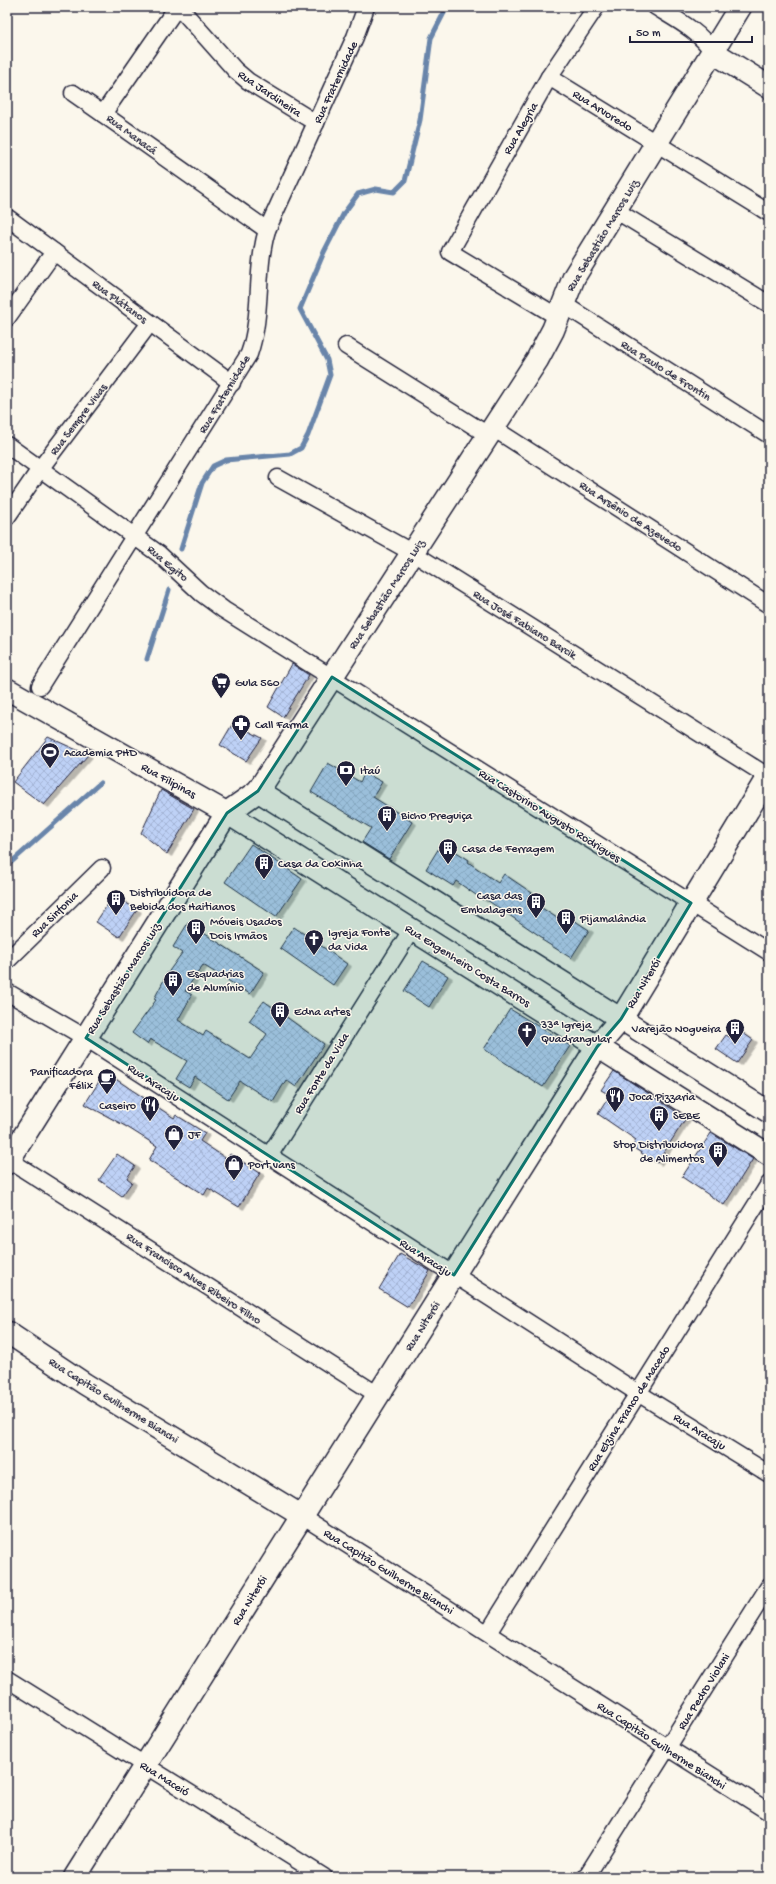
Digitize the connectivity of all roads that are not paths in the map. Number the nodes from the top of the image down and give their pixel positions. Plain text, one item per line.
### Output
1 (178, 7) edge
2 (366, 7) edge
3 (596, 7) edge
4 (656, 7) edge
5 (740, 7) edge
6 (713, 52) junction
7 (549, 77) junction
8 (769, 87) edge
9 (73, 93) dead end
10 (103, 114) junction
11 (316, 124) junction
12 (656, 143) junction
13 (615, 210) junction
14 (769, 213) edge
15 (8, 218) dead end
16 (267, 230) junction
17 (54, 252) junction
18 (450, 252) joint
19 (769, 304) edge
20 (560, 311) junction
21 (7, 318) edge
22 (150, 323) junction
23 (346, 346) dead end
24 (232, 384) junction
25 (491, 432) junction
26 (769, 435) edge
27 (7, 445) edge
28 (40, 469) junction
29 (278, 478) dead end
30 (7, 517) edge
31 (133, 535) junction
32 (413, 553) junction
33 (769, 605) edge
34 (332, 677) junction
35 (40, 686) dead end
36 (7, 688) edge
37 (769, 776) edge
38 (258, 791) junction
39 (227, 813) junction
40 (102, 868) dead end
41 (692, 903) junction
42 (412, 929) junction
43 (769, 952) edge
44 (7, 961) edge
45 (7, 992) edge
46 (621, 1019) junction
47 (86, 1038) junction
48 (598, 1047) junction
49 (769, 1112) edge
50 (769, 1155) edge
51 (269, 1156) junction
52 (8, 1161) edge
53 (769, 1184) edge
54 (454, 1275) junction
55 (7, 1332) edge
56 (638, 1393) junction
57 (378, 1395) junction
58 (769, 1474) edge
59 (302, 1516) junction
60 (769, 1586) edge
61 (488, 1632) junction
62 (7, 1679) edge
63 (667, 1748) junction
64 (145, 1766) junction
65 (769, 1812) edge
66 (593, 1875) edge
67 (75, 1877) edge
68 (324, 1877) edge

1 - 10 street, Rua Manacá
1 - 11 street, Rua Jardineira
2 - 11 street, Rua Fraternidade
3 - 7 street, Rua Alegria
4 - 6 street
5 - 6 main road, Rua Sebastião Marcos Luiz
6 - 8 main road
6 - 12 main road, Rua Sebastião Marcos Luiz
7 - 12 street, Rua Arvoredo
7 - 18 street, Rua Alegria
9 - 10 street
10 - 16 street, Rua Manacá
11 - 16 street, Rua Fraternidade
12 - 13 main road, Rua Sebastião Marcos Luiz
12 - 14 street, Rua Arvoredo
13 - 19 street
13 - 20 main road, Rua Sebastião Marcos Luiz
15 - 17 street, Rua Plátanos
16 - 24 street, Rua Fraternidade
17 - 21 street
17 - 22 street, Rua Plátanos
18 - 20 street, Rua Paulo de Frontin
20 - 25 main road, Rua Sebastião Marcos Luiz
20 - 26 street, Rua Paulo de Frontin
22 - 24 street, Rua Plátanos
22 - 28 street, Rua Sempre Vivas
23 - 25 street, Rua Arsênio de Azevedo
24 - 31 street, Rua Fraternidade
25 - 32 main road, Rua Sebastião Marcos Luiz
25 - 33 street, Rua Arsênio de Azevedo
27 - 28 street, Rua Egito
28 - 30 street, Rua Sempre Vivas
28 - 31 street, Rua Egito
29 - 32 street, Rua José Fabiano Barcik
31 - 34 street, Rua Egito
31 - 35 street, Rua Fraternidade
32 - 34 main road, Rua Sebastião Marcos Luiz
32 - 37 street, Rua José Fabiano Barcik
34 - 38 main road, Rua Sebastião Marcos Luiz
34 - 41 street, Rua Castorino Augusto Rodrigues
36 - 39 street, Rua Filipinas
37 - 41 main road, Rua Niterói
38 - 39 main road, Rua Sebastião Marcos Luiz
38 - 46 street
39 - 42 street, Rua Engenheiro Costa Barros
39 - 47 main road, Rua Sebastião Marcos Luiz
40 - 44 street, Rua Sinfonia
41 - 43 street, Rua Castorino Augusto Rodrigues
41 - 46 main road, Rua Niterói
42 - 48 street, Rua Engenheiro Costa Barros
42 - 51 street, Rua Fonte da Vida
45 - 47 street, Rua Aracaju
46 - 48 main road, Rua Niterói
46 - 49 street
47 - 51 street, Rua Aracaju
47 - 52 main road, Rua Sebastião Marcos Luiz
48 - 50 street, Rua Engenheiro Costa Barros
48 - 54 main road, Rua Niterói
51 - 54 street, Rua Aracaju
52 - 57 street, Rua Francisco Alves Ribeiro Filho
53 - 56 street, Rua Elzina Franco de Macedo
54 - 56 street, Rua Aracaju
54 - 57 main road, Rua Niterói
55 - 59 street, Rua Capitão Guilherme Bianchi
56 - 58 street, Rua Aracaju
56 - 61 street, Rua Elzina Franco de Macedo
57 - 59 main road, Rua Niterói
59 - 61 street, Rua Capitão Guilherme Bianchi
59 - 64 main road, Rua Niterói
60 - 63 street, Rua Pedro Violani
61 - 63 street, Rua Capitão Guilherme Bianchi
62 - 64 street, Rua Maceió
63 - 65 street, Rua Capitão Guilherme Bianchi
63 - 66 street, Rua Pedro Violani
64 - 67 main road, Rua Niterói
64 - 68 street, Rua Maceió

